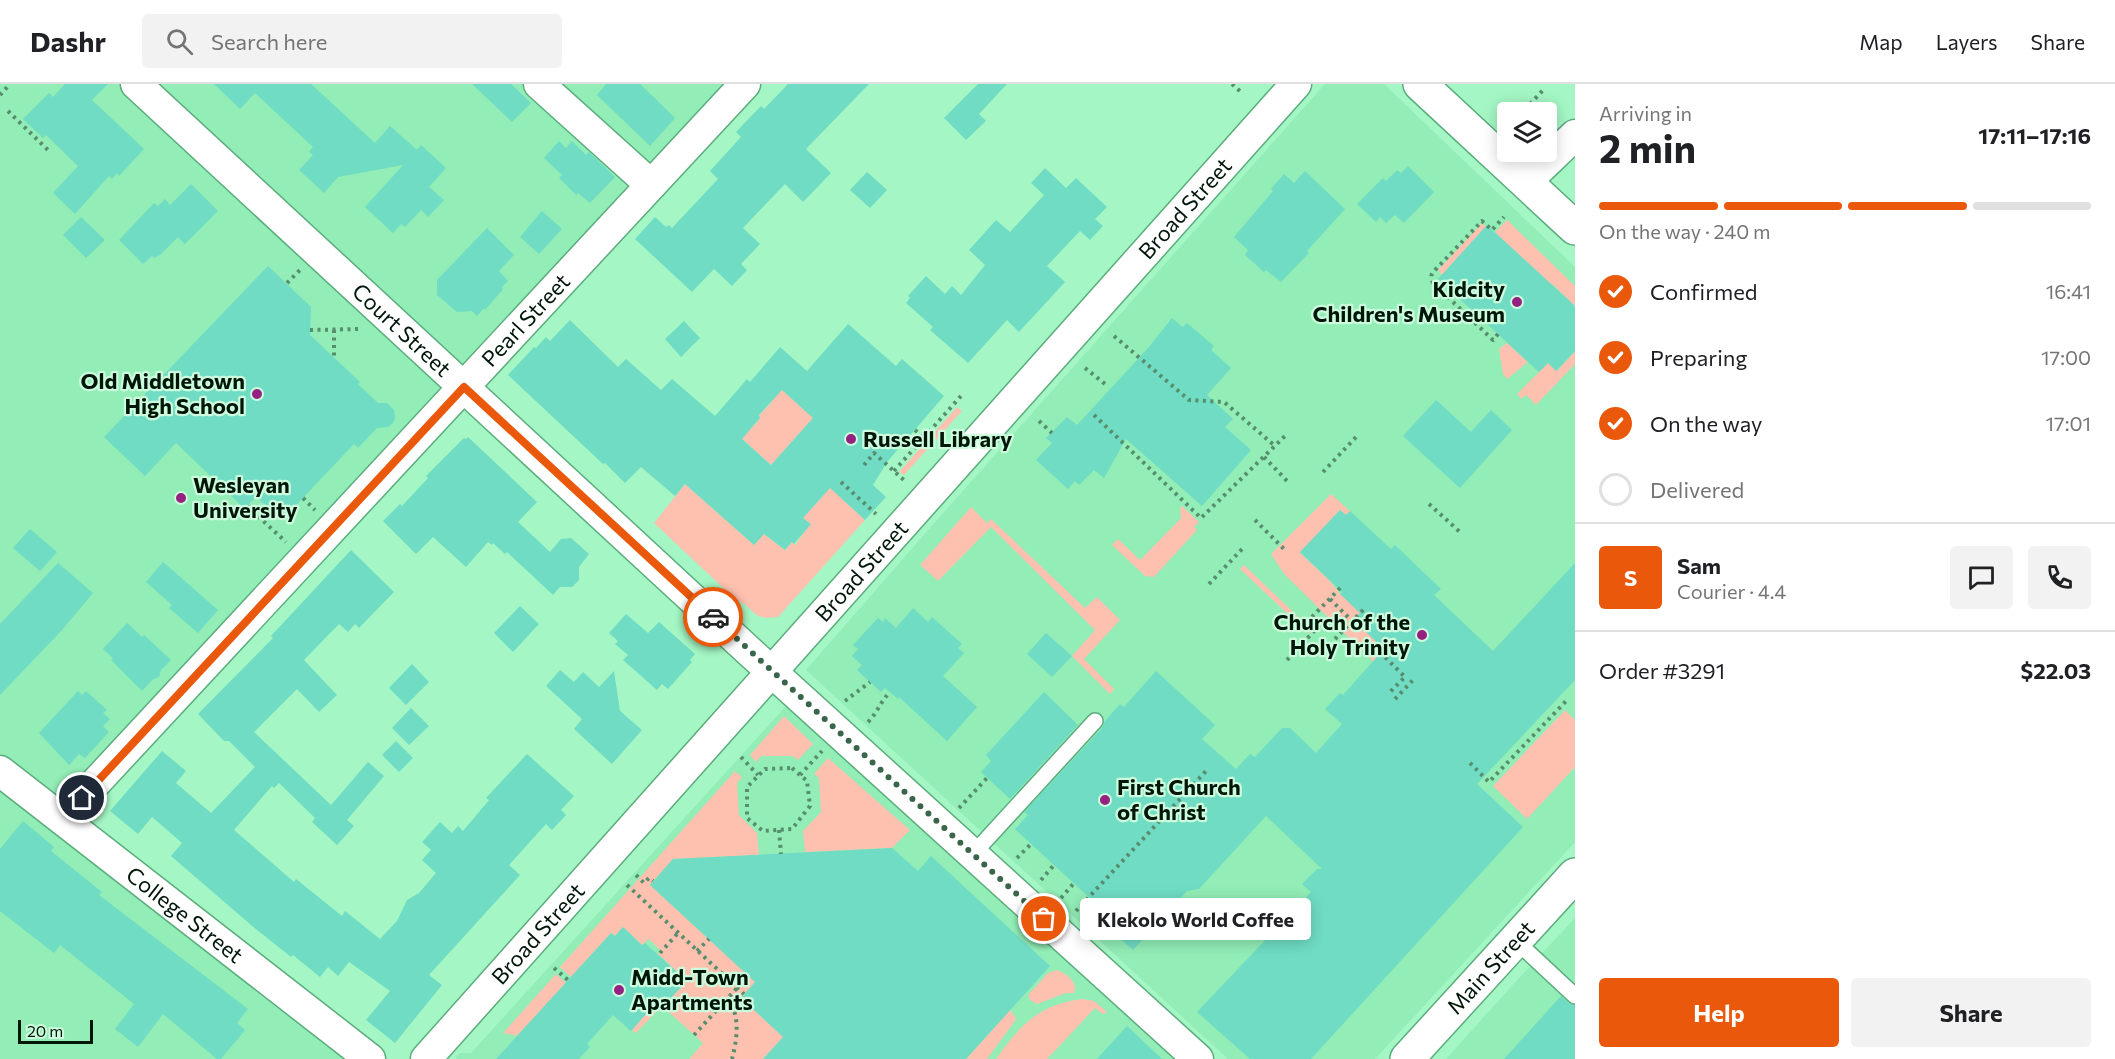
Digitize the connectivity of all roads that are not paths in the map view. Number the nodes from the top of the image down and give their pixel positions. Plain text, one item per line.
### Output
1 (136, 84) edge
2 (539, 84) edge
3 (745, 84) edge
4 (1296, 84) edge
5 (1420, 84) edge
6 (1575, 135) edge
7 (1526, 182) junction
8 (651, 185) junction
9 (1575, 228) edge
10 (464, 387) junction
11 (772, 671) junction
12 (1095, 721) dead end
13 (0, 771) edge
14 (62, 819) junction
15 (973, 854) junction
16 (1575, 875) edge
17 (1515, 940) junction
18 (1575, 996) edge
19 (370, 1059) edge
20 (426, 1059) edge
21 (1198, 1059) edge
22 (1407, 1059) edge

1 - 10 street, Court Street
2 - 8 street
3 - 8 street, Pearl Street
4 - 11 street, Broad Street
5 - 7 main road
6 - 7 street
7 - 9 main road
8 - 10 street, Pearl Street
10 - 11 street, Court Street
10 - 14 street, Pearl Street
11 - 15 street, Court Street
11 - 20 street, Broad Street
12 - 15 lane
13 - 14 street, College Street
14 - 19 street, College Street
15 - 21 street, Court Street
16 - 17 main road, Main Street
17 - 18 lane
17 - 22 main road, Main Street

